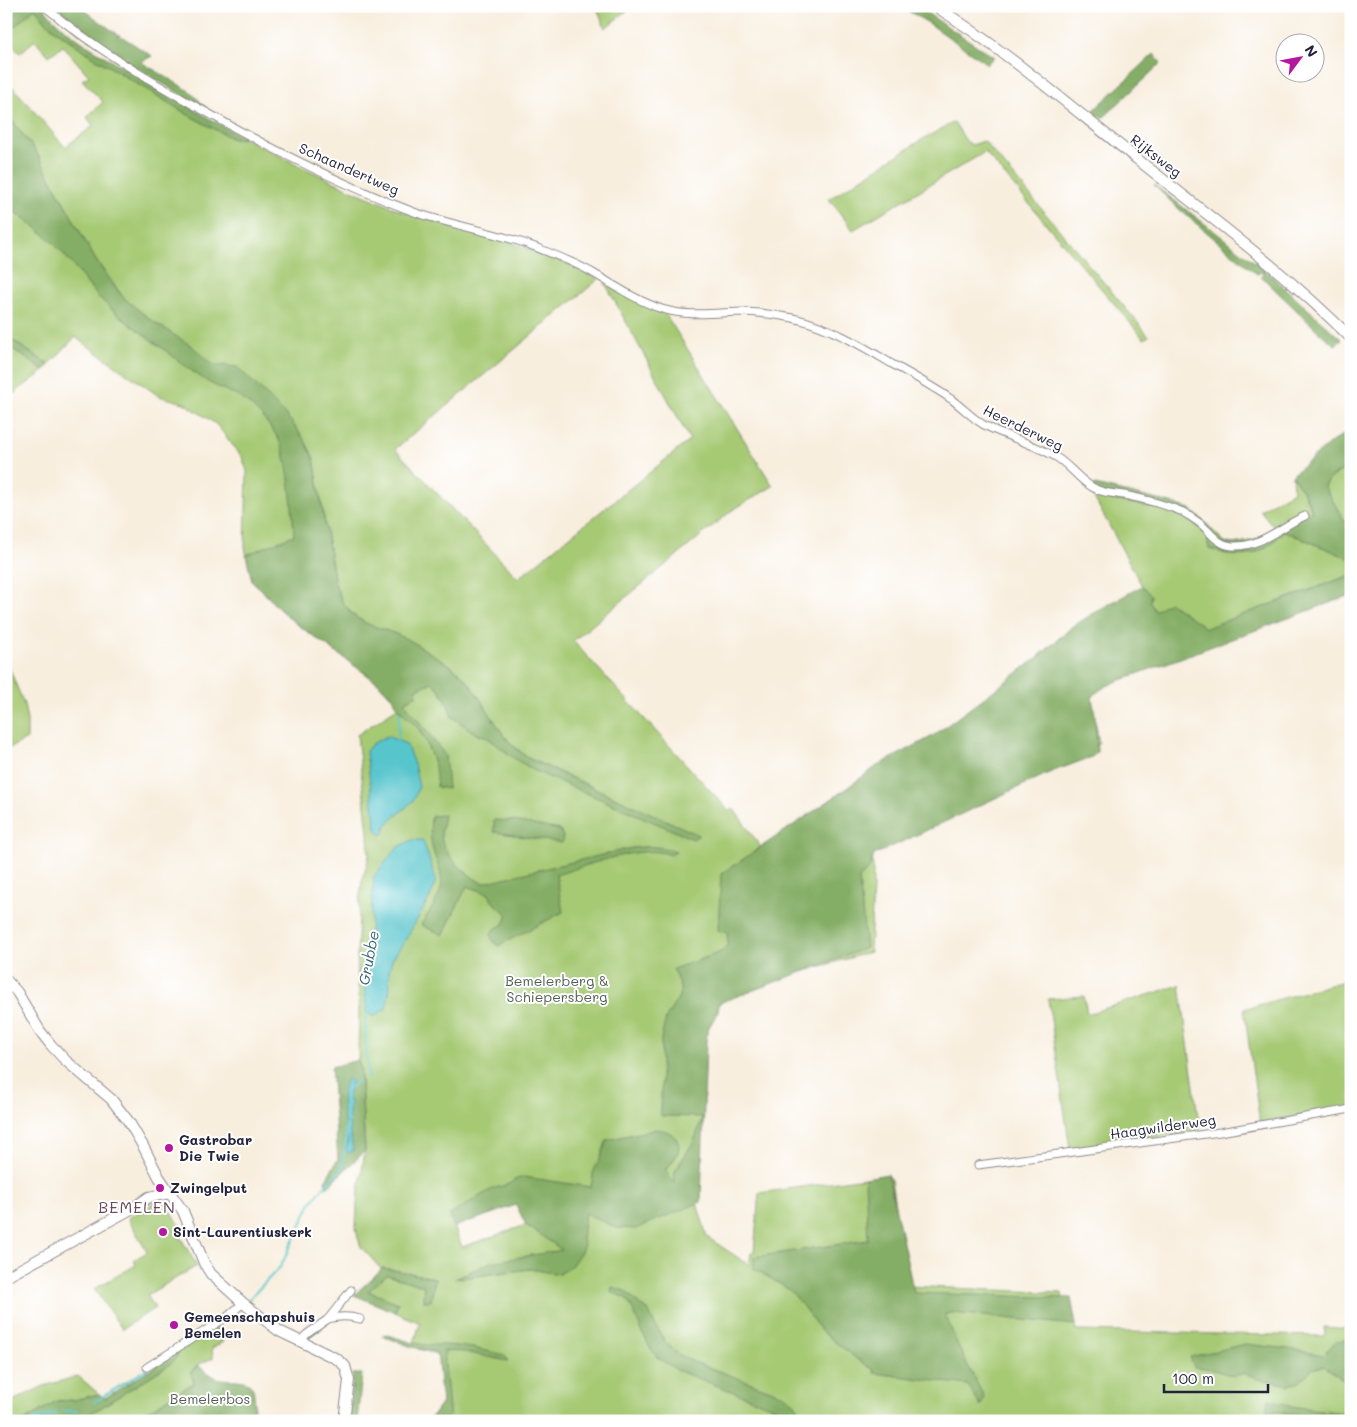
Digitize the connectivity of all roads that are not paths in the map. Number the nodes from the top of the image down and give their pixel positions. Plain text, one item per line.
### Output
1 (44, 6) edge
2 (935, 6) edge
3 (664, 309) joint
4 (1351, 338) edge
5 (1305, 516) dead end
6 (6, 980) edge
7 (1351, 1110) edge
8 (978, 1165) dead end
9 (159, 1177) junction
10 (170, 1193) junction
11 (149, 1197) junction
12 (6, 1277) edge
13 (352, 1290) dead end
14 (243, 1303) junction
15 (328, 1319) junction
16 (360, 1319) dead end
17 (299, 1342) junction
18 (147, 1367) dead end
19 (344, 1421) edge

1 - 3 street, Schaandertweg
2 - 4 street, Rijksweg
3 - 5 street, Heerderweg
6 - 9 street
7 - 8 street, Haagwilderweg
9 - 10 street
9 - 11 street
10 - 11 street
10 - 14 street
11 - 12 street
13 - 15 street
14 - 17 street
14 - 18 street
15 - 16 street
15 - 17 street
17 - 19 street

